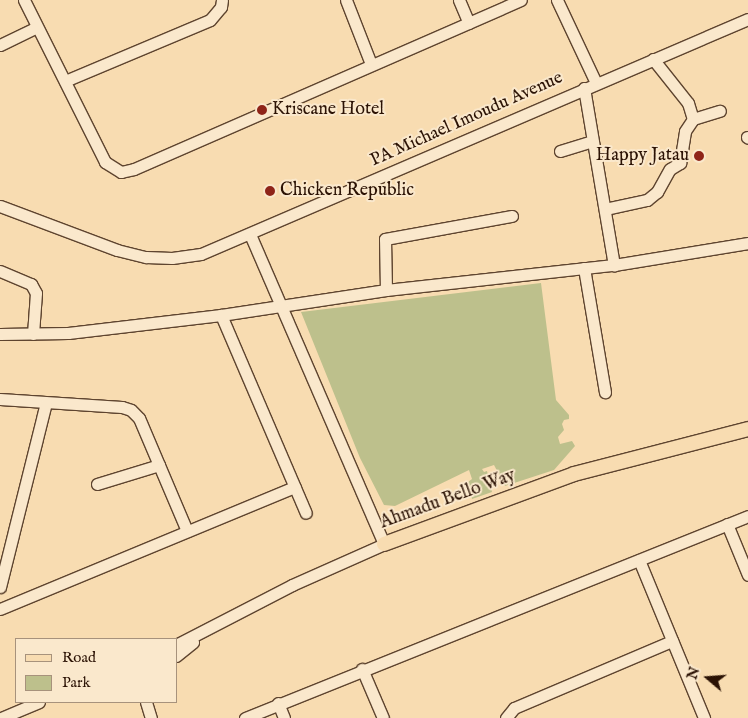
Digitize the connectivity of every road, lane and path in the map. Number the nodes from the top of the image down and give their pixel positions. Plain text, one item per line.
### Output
1 (24, 0) edge
2 (222, 0) edge
3 (346, 0) edge
4 (459, 0) edge
5 (521, 0) edge
6 (557, 0) edge
7 (748, 19) edge
8 (469, 23) junction
9 (37, 27) junction
10 (0, 45) edge
11 (653, 59) junction
12 (372, 64) junction
13 (65, 80) junction
14 (596, 83) junction
15 (584, 88) junction
16 (720, 111) dead end
17 (693, 119) junction
18 (593, 142) junction
19 (560, 151) dead end
20 (0, 206) edge
21 (605, 210) junction
22 (512, 216) dead end
23 (250, 235) junction
24 (748, 243) edge
25 (614, 265) junction
26 (584, 268) junction
27 (0, 271) edge
28 (386, 290) junction
29 (279, 304) junction
30 (221, 315) junction
31 (0, 334) edge
32 (33, 334) junction
33 (605, 392) dead end
34 (0, 399) edge
35 (46, 403) junction
36 (748, 429) edge
37 (159, 465) junction
38 (97, 484) dead end
39 (295, 487) junction
40 (306, 513) dead end
41 (748, 516) edge
42 (727, 524) junction
43 (187, 531) junction
44 (384, 544) junction
45 (638, 560) junction
46 (748, 575) edge
47 (0, 587) edge
48 (0, 609) edge
49 (200, 635) junction
50 (672, 641) junction
51 (178, 644) edge
52 (178, 654) edge
53 (362, 669) junction
54 (37, 703) edge
55 (146, 703) edge
56 (278, 703) junction
57 (1, 718) edge
58 (151, 718) edge
59 (244, 718) edge
60 (284, 718) edge
61 (383, 718) edge
62 (506, 718) edge
63 (704, 718) edge

1 - 9 street
2 - 13 street
3 - 12 street
4 - 8 street
5 - 8 street
6 - 14 street
7 - 11 street, PA Michael Imoudu Avenue
8 - 12 street
9 - 10 street
9 - 13 street
11 - 14 street, PA Michael Imoudu Avenue
11 - 17 street
12 - 13 street
14 - 15 street, PA Michael Imoudu Avenue
15 - 18 street
15 - 23 street, PA Michael Imoudu Avenue
16 - 17 street
17 - 21 street
18 - 19 street
18 - 21 street
20 - 23 street, PA Michael Imoudu Avenue
21 - 25 street
22 - 28 street
23 - 29 street
24 - 25 street
25 - 26 street
26 - 28 street
26 - 33 street
27 - 32 street
28 - 29 street
29 - 30 street
29 - 44 street
30 - 32 street
30 - 39 street
31 - 32 street
34 - 35 street
35 - 37 street
35 - 47 street
36 - 44 main road, Ahmadu Bello Way
37 - 38 street
37 - 43 street
39 - 40 street
39 - 43 street
41 - 42 street
42 - 45 street
42 - 46 street
43 - 48 street
44 - 49 street, Ahmadu Bello Way
45 - 50 street
45 - 53 street
49 - 51 street, Ahmadu Bello Way
49 - 52 street
50 - 62 street
50 - 63 street
53 - 56 street
53 - 61 street
54 - 57 street
55 - 58 street
56 - 59 street
56 - 60 street

